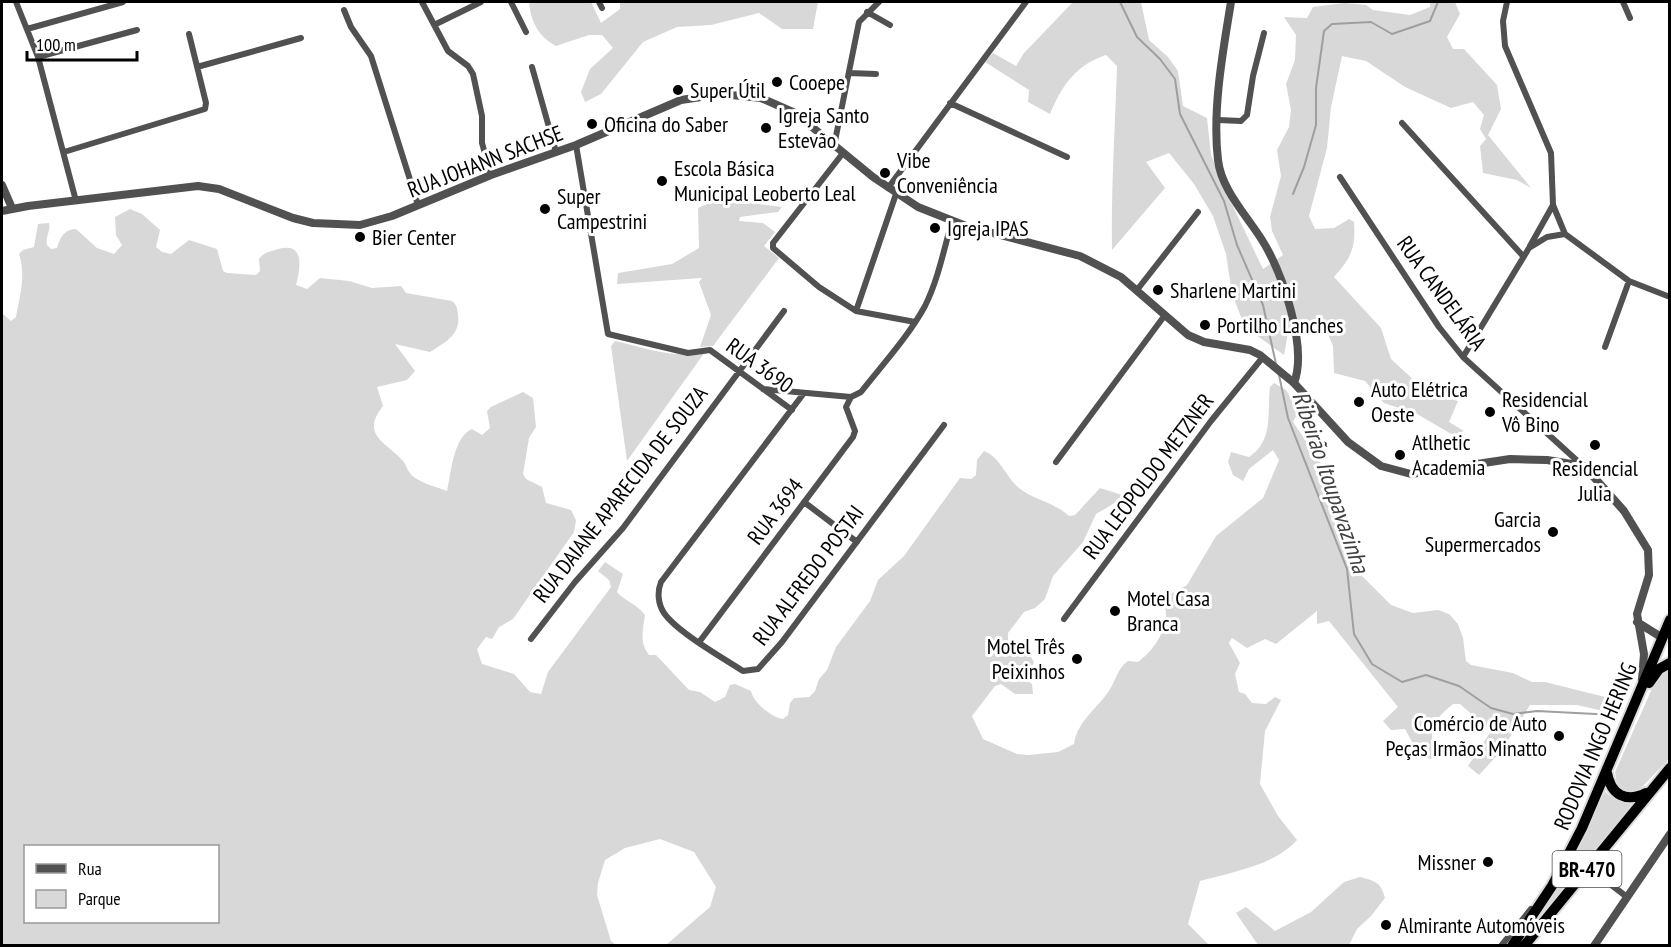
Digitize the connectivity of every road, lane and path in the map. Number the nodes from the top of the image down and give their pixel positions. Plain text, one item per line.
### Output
1 (16, 2) edge
2 (123, 2) edge
3 (422, 2) edge
4 (481, 2) edge
5 (511, 2) edge
6 (879, 2) edge
7 (1026, 2) edge
8 (1231, 2) edge
9 (1508, 2) edge
10 (1623, 2) edge
11 (344, 10) dead end
12 (867, 12) junction
13 (1630, 18) dead end
14 (434, 25) junction
15 (890, 25) dead end
16 (27, 29) junction
17 (137, 30) dead end
18 (526, 32) dead end
19 (1264, 33) dead end
20 (189, 34) dead end
21 (301, 38) dead end
22 (38, 57) junction
23 (197, 67) junction
24 (532, 67) dead end
25 (849, 73) junction
26 (876, 74) dead end
27 (950, 103) junction
28 (1218, 120) junction
29 (1402, 123) dead end
30 (576, 146) junction
31 (834, 147) junction
32 (64, 152) junction
33 (556, 152) junction
34 (843, 153) junction
35 (1066, 157) dead end
36 (491, 175) junction
37 (1340, 177) dead end
38 (2, 185) edge
39 (888, 188) junction
40 (896, 194) junction
41 (76, 201) junction
42 (418, 205) junction
43 (1553, 205) junction
44 (12, 208) junction
45 (2, 211) edge
46 (1198, 212) dead end
47 (952, 221) junction
48 (1565, 234) junction
49 (1529, 248) junction
50 (1523, 256) junction
51 (1629, 281) junction
52 (1137, 290) junction
53 (1670, 297) edge
54 (784, 311) dead end
55 (856, 311) junction
56 (1165, 315) junction
57 (915, 322) junction
58 (1605, 347) dead end
59 (1263, 357) junction
60 (1463, 357) junction
61 (738, 370) junction
62 (1294, 383) junction
63 (762, 389) junction
64 (804, 393) junction
65 (851, 397) junction
66 (792, 410) junction
67 (944, 425) dead end
68 (1056, 462) dead end
69 (1584, 466) junction
70 (804, 502) junction
71 (857, 542) junction
72 (1064, 619) dead end
73 (1670, 620) edge
74 (1637, 622) junction
75 (531, 639) dead end
76 (1665, 640) edge
77 (700, 641) junction
78 (1670, 663) edge
79 (1639, 697) junction
80 (1670, 768) edge
81 (1607, 773) junction
82 (1649, 792) junction
83 (1670, 834) edge
84 (1588, 867) junction
85 (1627, 897) junction
86 (1531, 909) dead end
87 (1501, 945) edge
88 (1512, 945) edge
89 (1524, 945) edge
90 (1593, 945) edge

1 - 16 street
2 - 16 street
3 - 14 street
4 - 14 street
5 - 18 street
6 - 12 street
7 - 27 street
8 - 28 street
9 - 43 street
10 - 13 street
11 - 42 street
12 - 15 street
12 - 25 street
14 - 36 street
16 - 22 street
17 - 22 street
19 - 28 street
20 - 23 street
21 - 23 street
22 - 32 street
23 - 32 street
24 - 33 street
25 - 26 street
25 - 31 street
27 - 35 street
27 - 39 street
28 - 62 street
29 - 50 street
30 - 31 street, RUA JOHANN SACHSE
30 - 33 street, RUA JOHANN SACHSE
30 - 61 street, RUA 3690
31 - 34 street, RUA JOHANN SACHSE
32 - 41 street
33 - 36 street, RUA JOHANN SACHSE
34 - 39 street, RUA JOHANN SACHSE
34 - 55 street
36 - 42 street, RUA JOHANN SACHSE
37 - 60 street, RUA CANDELÁRIA
38 - 44 street
39 - 40 street, RUA JOHANN SACHSE
40 - 47 street, RUA JOHANN SACHSE
40 - 55 street
41 - 42 street, RUA JOHANN SACHSE
41 - 44 street, RUA JOHANN SACHSE
43 - 48 street
43 - 49 street
44 - 45 street, RUA JOHANN SACHSE
46 - 52 street
47 - 52 street, RUA JOHANN SACHSE
47 - 57 street
48 - 49 street
48 - 51 street
49 - 50 street
50 - 60 street
51 - 53 street
51 - 58 street
52 - 56 street, RUA JOHANN SACHSE
54 - 61 street, RUA DAIANE APARECIDA DE SOUZA
55 - 57 street
56 - 59 street, RUA JOHANN SACHSE
56 - 68 street
57 - 65 street
59 - 62 street, RUA JOHANN SACHSE
59 - 72 street, RUA LEOPOLDO METZNER
60 - 69 street, RUA CANDELÁRIA
61 - 63 street, RUA 3690
61 - 75 street, RUA DAIANE APARECIDA DE SOUZA
62 - 69 street, RUA JOHANN SACHSE
63 - 64 street
63 - 66 street, RUA 3690
64 - 65 street
64 - 66 street, RUA ALFREDO POSTAI
65 - 70 street, RUA 3694
66 - 77 street, RUA ALFREDO POSTAI
67 - 71 street, RUA ALFREDO POSTAI
69 - 74 street
70 - 71 street
70 - 77 street, RUA 3694
71 - 77 street, RUA ALFREDO POSTAI
73 - 76 highway, RODOVIA INGO HERING / BR-470
74 - 76 street
74 - 79 street
76 - 79 highway, RODOVIA INGO HERING / BR-470
78 - 79 highway
79 - 81 highway, RODOVIA INGO HERING / BR-470
80 - 82 highway, RODOVIA INGO HERING / BR-470
81 - 82 highway
81 - 88 highway, RODOVIA INGO HERING / BR-470
82 - 84 highway, RODOVIA INGO HERING / BR-470
83 - 85 street
84 - 85 street
84 - 89 highway, RODOVIA INGO HERING / BR-470
85 - 90 street
86 - 87 street, BR-470

